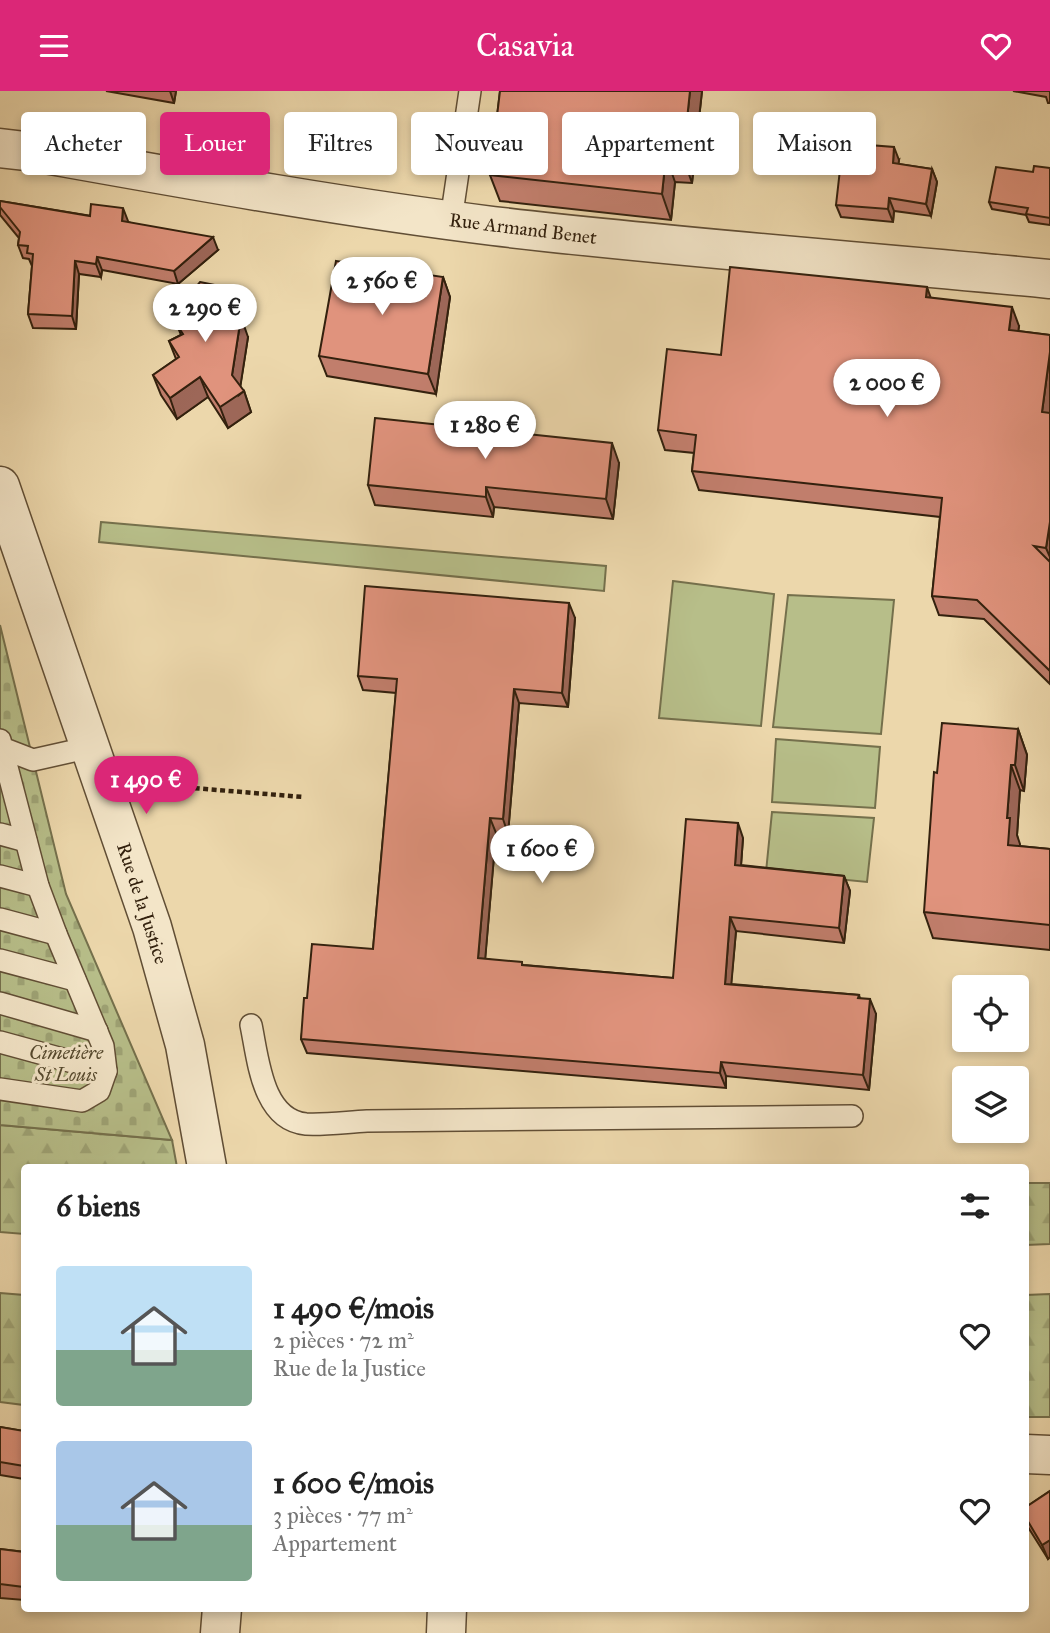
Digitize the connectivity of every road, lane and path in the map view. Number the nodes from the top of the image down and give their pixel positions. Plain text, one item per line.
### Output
1 (470, 91) edge
2 (0, 148) edge
3 (452, 220) junction
4 (1050, 279) edge
5 (0, 486) edge
6 (1, 745) edge
7 (91, 747) junction
8 (132, 780) dead end
9 (303, 797) dead end
10 (8, 799) edge
11 (0, 834) edge
12 (26, 841) junction
13 (0, 876) edge
14 (38, 886) junction
15 (0, 919) edge
16 (56, 934) junction
17 (0, 960) edge
18 (75, 980) junction
19 (0, 1003) edge
20 (251, 1025) dead end
21 (97, 1031) junction
22 (0, 1042) edge
23 (106, 1070) junction
24 (0, 1089) edge
25 (852, 1116) dead end
26 (206, 1164) edge
27 (1029, 1454) edge
28 (1050, 1455) edge
29 (222, 1612) edge
30 (447, 1612) edge
31 (220, 1633) edge
32 (446, 1633) edge

1 - 3 lane
2 - 3 street, Rue Armand Benet
3 - 4 street, Rue Armand Benet
5 - 7 street, Rue de la Justice
6 - 7 lane
6 - 10 lane
7 - 26 street, Rue de la Justice
8 - 9 path
10 - 12 lane
11 - 12 lane
12 - 14 lane
13 - 14 lane
14 - 16 lane
15 - 16 lane
16 - 18 lane
17 - 18 lane
18 - 21 lane
19 - 21 lane
20 - 25 lane
21 - 23 lane
22 - 23 lane
23 - 24 lane
27 - 28 street
29 - 31 street
30 - 32 street

